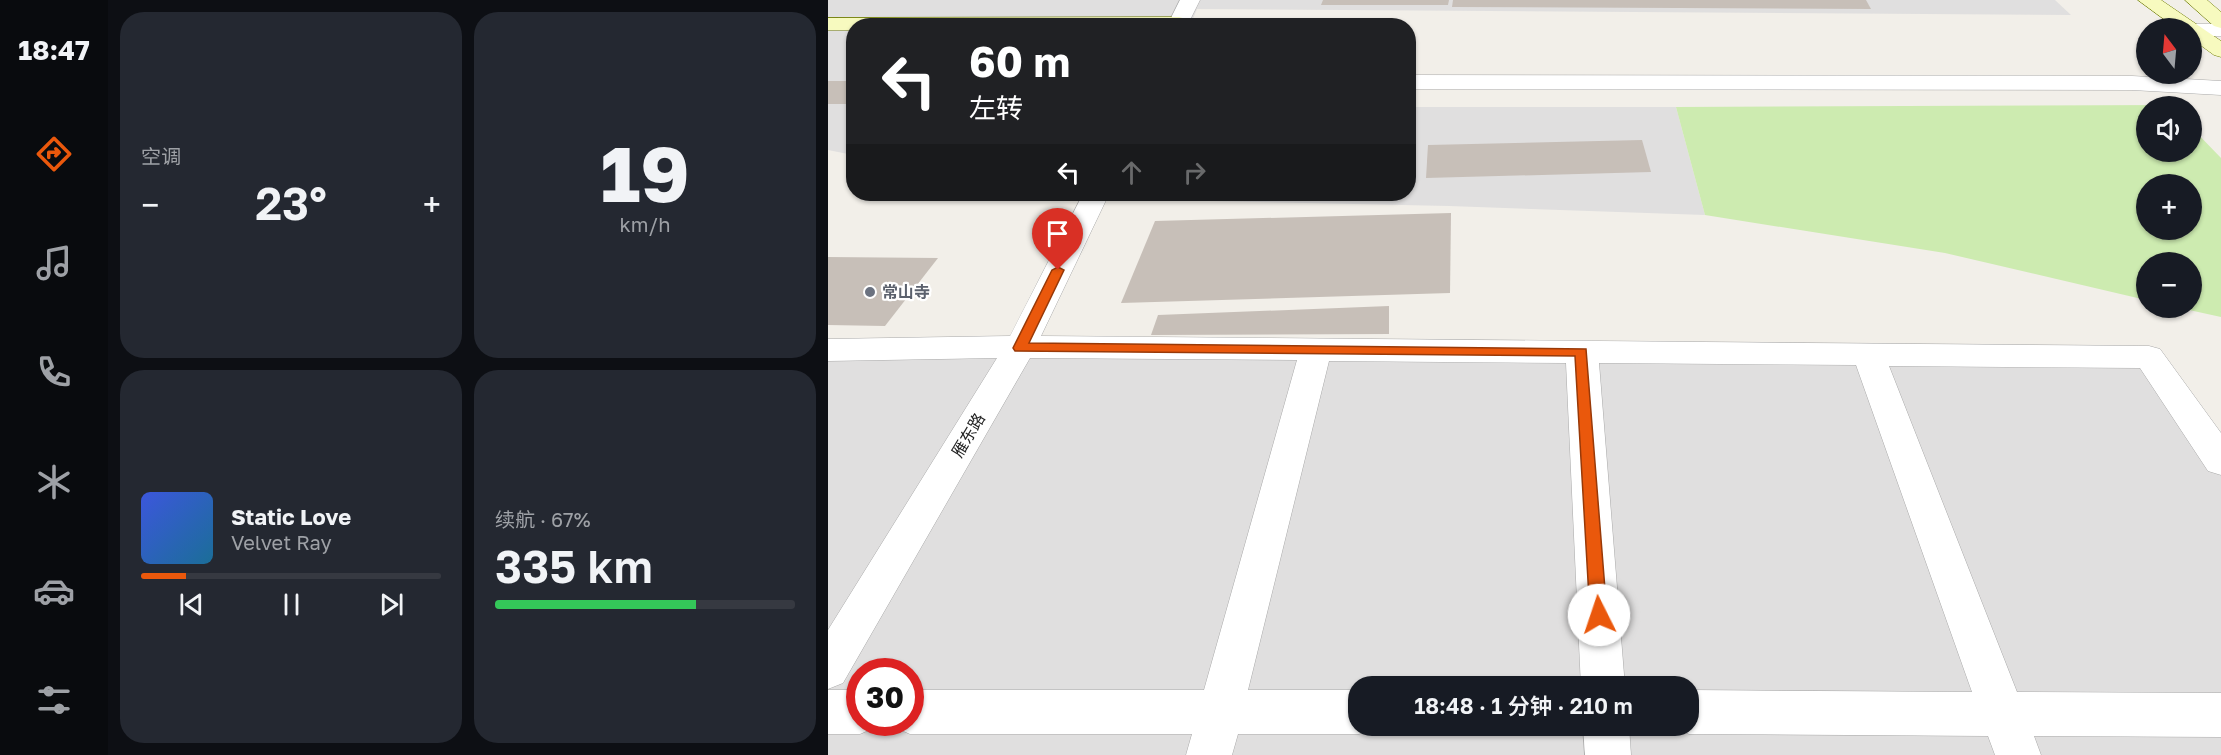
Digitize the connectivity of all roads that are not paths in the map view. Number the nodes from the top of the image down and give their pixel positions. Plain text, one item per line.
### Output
1 (1191, 0) edge
2 (2148, 0) edge
3 (2195, 0) edge
4 (1181, 18) edge
5 (2174, 18) edge
6 (2221, 22) edge
7 (828, 24) edge
8 (846, 24) edge
9 (2202, 30) edge
10 (2221, 30) edge
11 (2202, 38) edge
12 (2221, 51) edge
13 (1416, 82) edge
14 (2221, 88) edge
15 (1093, 201) edge
16 (1020, 348) junction
17 (828, 350) edge
18 (1317, 350) junction
19 (1582, 352) junction
20 (1868, 354) junction
21 (2221, 461) edge
22 (828, 669) edge
23 (1602, 676) edge
24 (828, 712) edge
25 (846, 712) edge
26 (924, 712) edge
27 (1220, 712) junction
28 (1348, 712) edge
29 (1699, 712) edge
30 (2002, 713) junction
31 (2221, 715) edge
32 (1607, 736) edge
33 (1209, 755) edge
34 (1608, 755) edge
35 (2018, 755) edge

1 - 4 street
2 - 5 street
3 - 6 street
7 - 8 street
9 - 10 street
11 - 12 street
13 - 14 street
15 - 16 street, 雁东路
16 - 17 street
16 - 18 street
16 - 22 street, 雁东路
18 - 19 street
18 - 27 street
19 - 20 street
19 - 23 street
20 - 21 street
20 - 30 street
24 - 25 street
26 - 27 street
27 - 28 street
27 - 33 street
29 - 30 street
30 - 31 street
30 - 35 street
32 - 34 street

